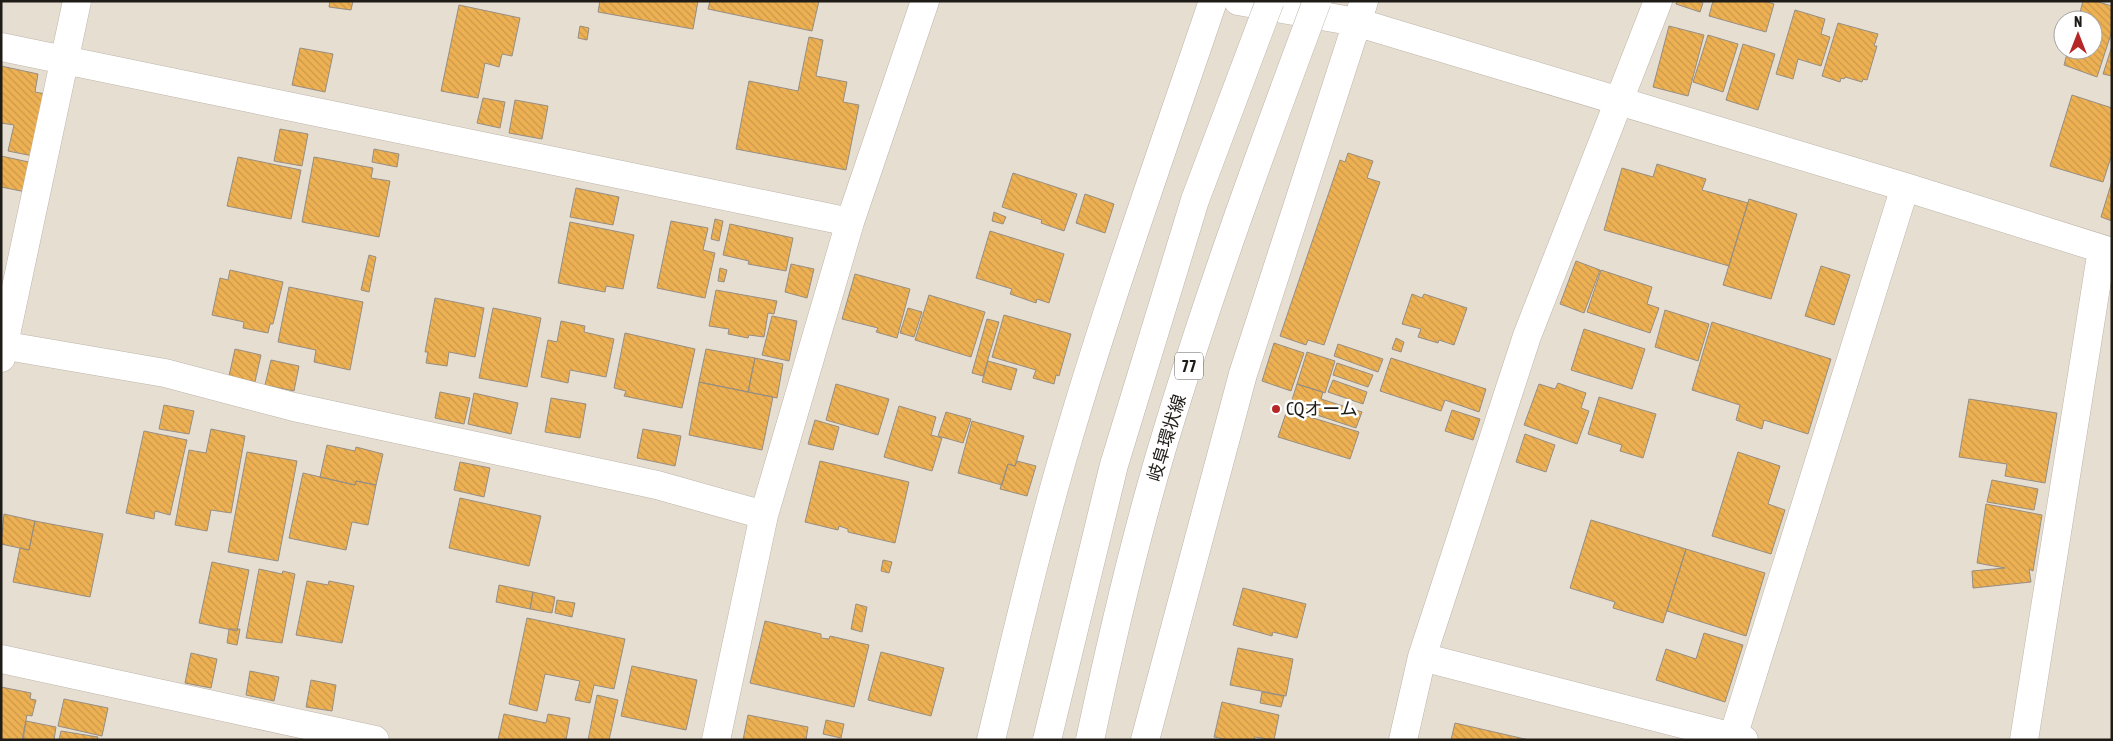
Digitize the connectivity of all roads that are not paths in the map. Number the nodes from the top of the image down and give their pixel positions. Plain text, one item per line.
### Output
1 (77, 1) edge
2 (925, 1) edge
3 (1213, 1) edge
4 (1238, 1) edge
5 (1270, 1) edge
6 (1317, 1) edge
7 (1658, 1) edge
8 (1360, 12) edge
9 (1, 47) edge
10 (65, 60) junction
11 (1620, 101) junction
12 (1905, 187) junction
13 (850, 222) junction
14 (2107, 250) edge
15 (2, 349) edge
16 (764, 515) junction
17 (1422, 657) junction
18 (1, 659) edge
19 (1738, 738) edge
20 (375, 740) edge
21 (716, 740) edge
22 (991, 740) edge
23 (1046, 740) edge
24 (1090, 740) edge
25 (1145, 740) edge
26 (1403, 740) edge
27 (2024, 740) edge

1 - 10 street
2 - 13 street
3 - 22 street
4 - 8 street
5 - 23 street, 77, bridge
6 - 24 street, 岐阜環状線 / 77, bridge
7 - 11 street
8 - 11 street
8 - 25 street
9 - 10 street
10 - 13 street
10 - 15 street
11 - 12 street
11 - 17 street
12 - 14 street
12 - 19 street
13 - 16 street
14 - 27 street
15 - 16 street
16 - 21 street
17 - 19 street
17 - 26 street
18 - 20 street

